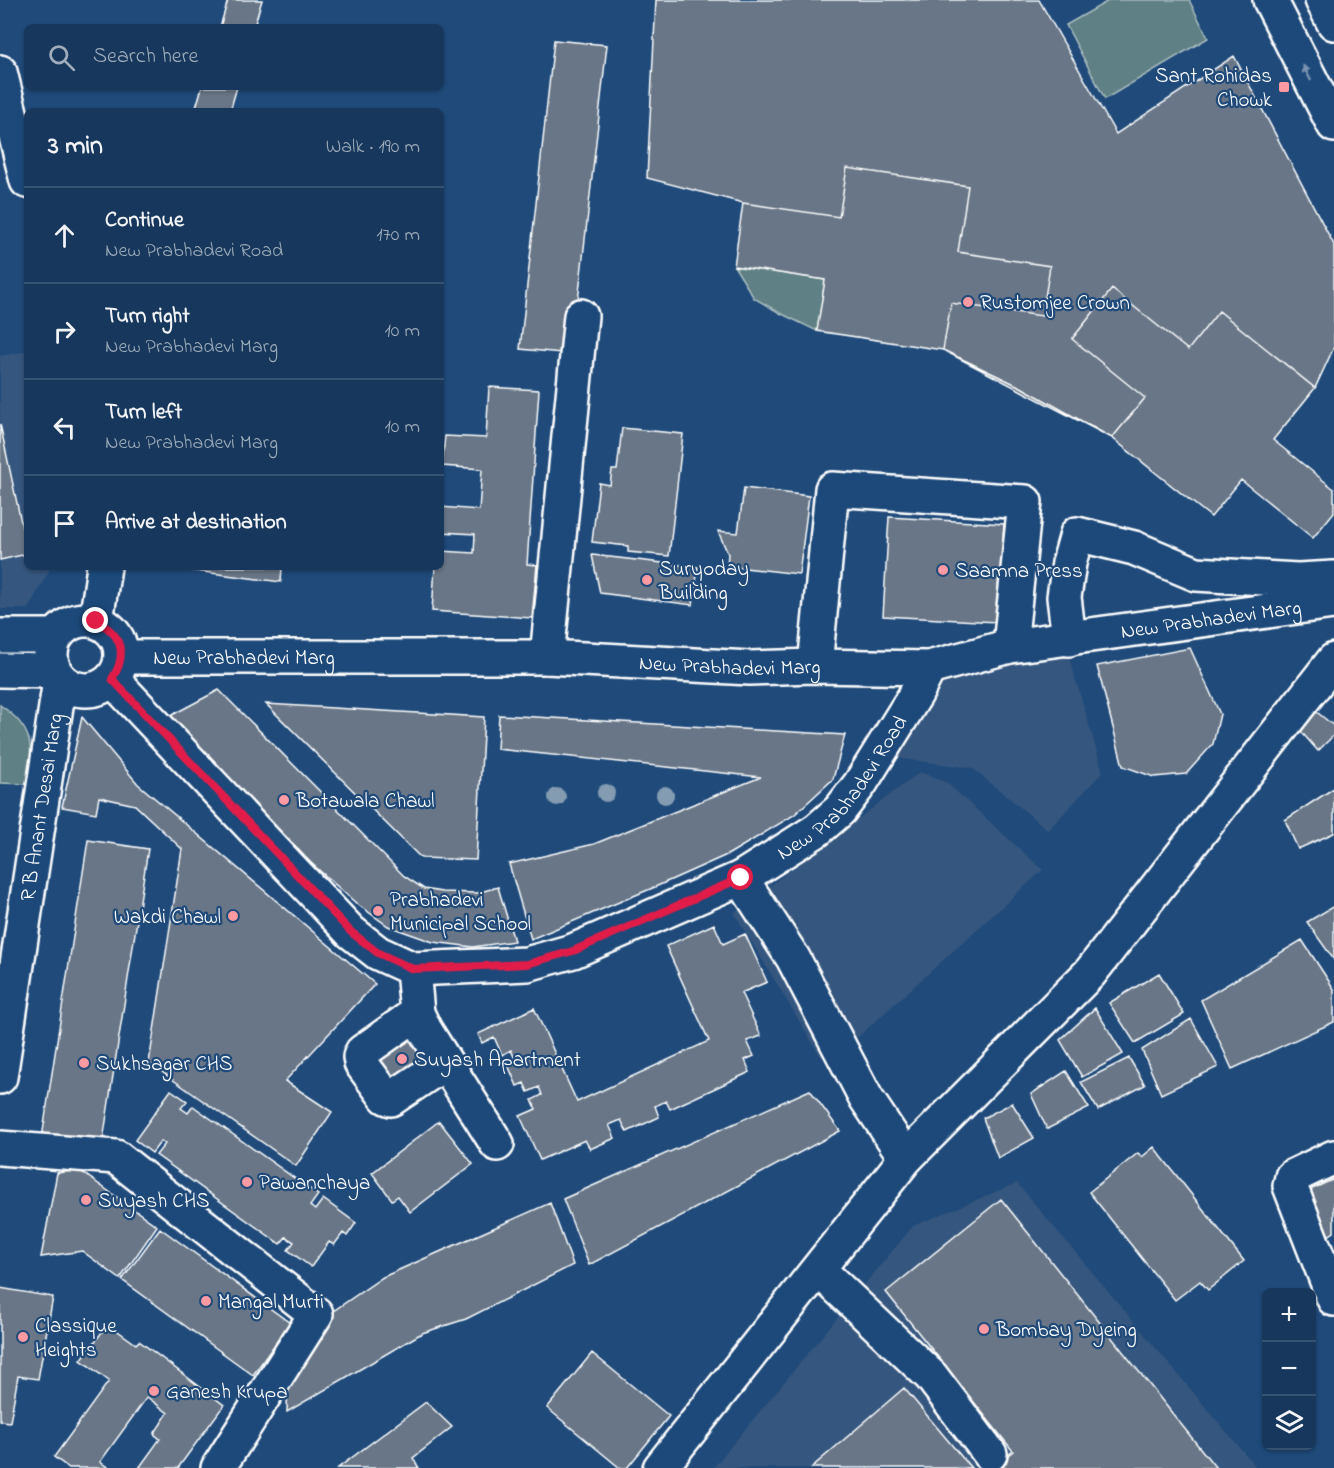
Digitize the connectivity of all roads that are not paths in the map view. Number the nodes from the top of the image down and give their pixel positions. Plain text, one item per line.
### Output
1 (1270, 0) edge
2 (1322, 0) edge
3 (1334, 23) edge
4 (0, 72) edge
5 (1334, 125) edge
6 (24, 168) edge
7 (581, 316) dead end
8 (104, 570) edge
9 (1334, 578) edge
10 (1334, 602) edge
11 (96, 621) junction
12 (0, 636) edge
13 (55, 636) junction
14 (1069, 639) junction
15 (1010, 646) junction
16 (547, 657) junction
17 (1334, 660) edge
18 (815, 666) junction
19 (117, 668) junction
20 (929, 668) junction
21 (0, 670) edge
22 (57, 675) junction
23 (741, 878) junction
24 (413, 969) junction
25 (417, 1013) junction
26 (445, 1063) junction
27 (0, 1077) edge
28 (497, 1144) dead end
29 (0, 1148) edge
30 (1334, 1157) edge
31 (906, 1158) junction
32 (819, 1270) junction
33 (1334, 1299) edge
34 (990, 1454) dead end
35 (218, 1468) edge
36 (660, 1468) edge

5 -> 1 street
2 - 3 street
4 - 6 street
7 - 16 street
8 - 11 street
9 - 14 street
10 - 14 street, New Prabhadevi Marg
11 - 13 street
11 - 19 street
12 - 13 street
13 - 22 street
14 - 15 street, New Prabhadevi Marg
15 - 18 street
15 - 20 street, New Prabhadevi Marg
16 - 18 street, New Prabhadevi Marg
16 - 19 street, New Prabhadevi Marg
17 - 31 street
18 - 20 street, New Prabhadevi Marg
19 - 22 street, New Prabhadevi Marg
19 - 24 street, New Prabhadevi Road
20 - 23 street, New Prabhadevi Road
21 - 22 street, New Prabhadevi Marg
22 - 27 street, R B Anant Desai Marg
23 - 24 street, New Prabhadevi Road
23 - 31 street
24 - 25 street
25 - 26 street
25 - 26 street
26 - 28 street
29 - 35 street
30 - 33 street
31 - 32 street
32 - 34 street
32 - 36 street

